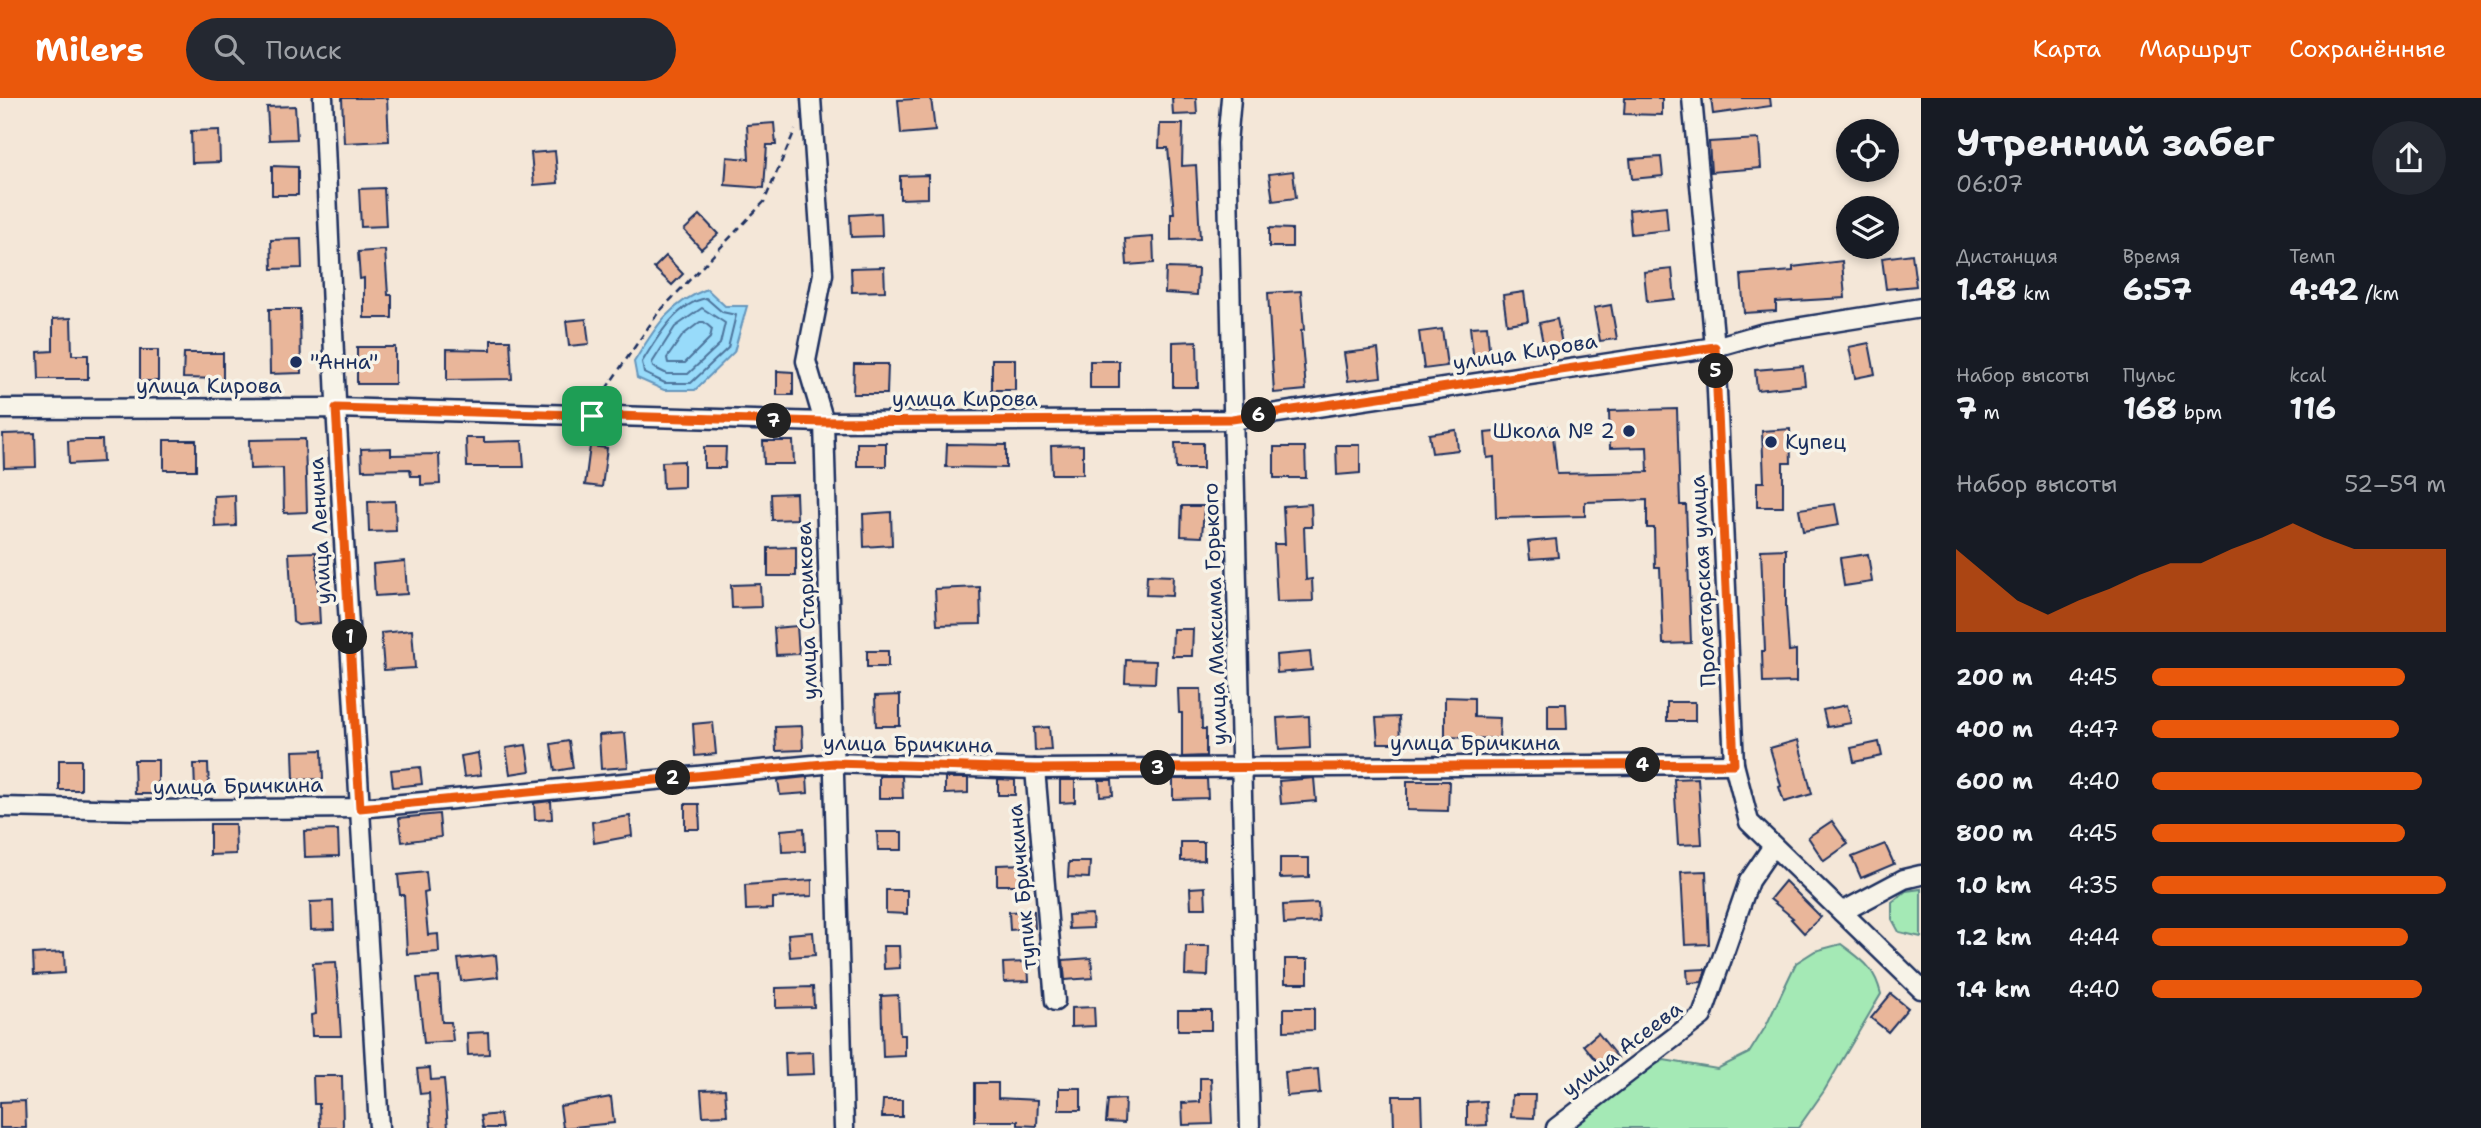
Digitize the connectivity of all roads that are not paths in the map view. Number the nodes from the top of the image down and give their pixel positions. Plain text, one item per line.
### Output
1 (323, 98) edge
2 (811, 98) edge
3 (1231, 98) edge
4 (1692, 98) edge
5 (1921, 308) edge
6 (1715, 347) junction
7 (336, 408) junction
8 (0, 409) edge
9 (1232, 419) junction
10 (824, 422) junction
11 (834, 763) junction
12 (1734, 764) junction
13 (1243, 767) junction
14 (1035, 769) junction
15 (0, 807) edge
16 (360, 808) junction
17 (1773, 846) junction
18 (1921, 875) edge
19 (1842, 912) junction
20 (1921, 989) edge
21 (1055, 1001) dead end
22 (379, 1128) edge
23 (844, 1128) edge
24 (1250, 1128) edge
25 (1556, 1128) edge

1 - 7 street, улица Ленина
2 - 10 street, улица Старикова
3 - 9 street, улица Максима Горького
4 - 6 street, Пролетарская улица
5 - 6 street, улица Кирова
6 - 9 street, улица Кирова
6 - 12 street, Пролетарская улица
7 - 8 street, улица Кирова
7 - 10 street, улица Кирова
7 - 16 street, улица Ленина
9 - 10 street, улица Кирова
9 - 13 street, улица Максима Горького
10 - 11 street, улица Старикова
11 - 14 street, улица Бричкина
11 - 16 street, улица Бричкина
11 - 23 street, улица Старикова
12 - 13 street, улица Бричкина
12 - 17 street, Пролетарская улица
13 - 14 street, улица Бричкина
13 - 24 street, улица Максима Горького
14 - 21 street, тупик Бричкина
15 - 16 street, улица Бричкина
16 - 22 street, улица Ленина
17 - 19 street, Пролетарская улица
17 - 25 street, улица Асеева
18 - 19 street
19 - 20 street, Пролетарская улица

